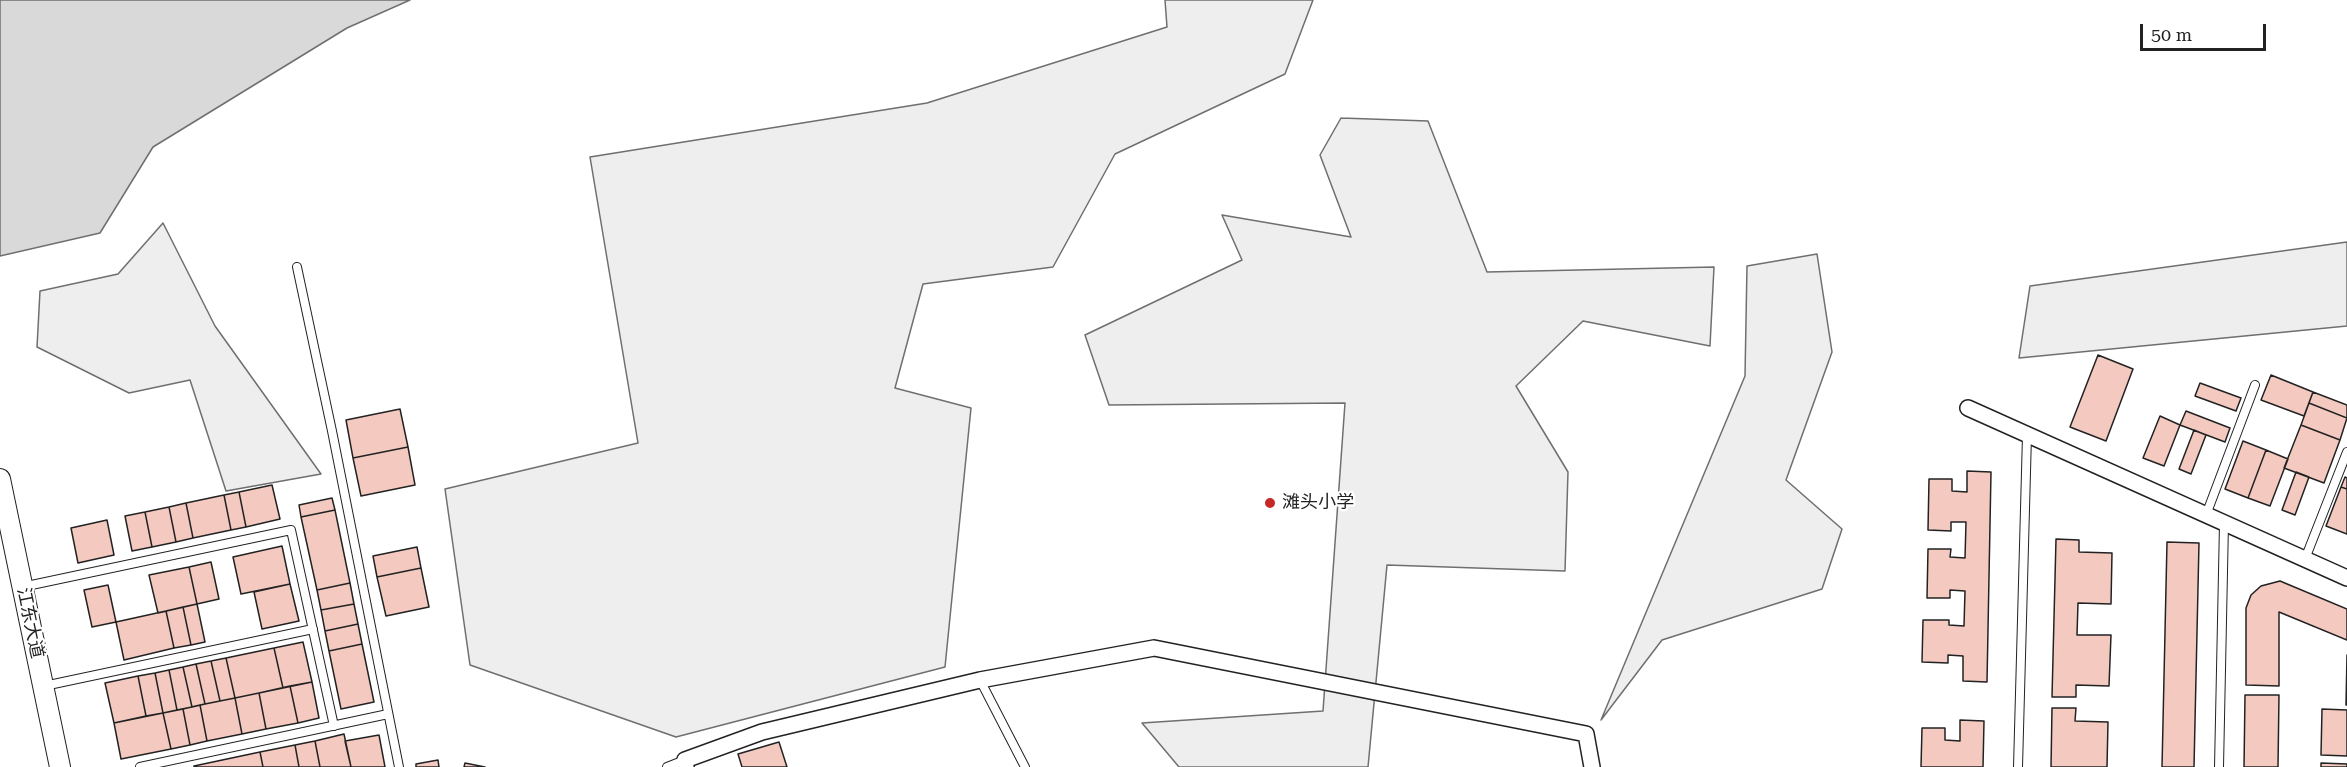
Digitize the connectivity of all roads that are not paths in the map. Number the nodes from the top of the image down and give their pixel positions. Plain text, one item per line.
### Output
1 (297, 267) dead end
2 (2255, 385) dead end
3 (1968, 408) dead end
4 (2027, 435) junction
5 (2347, 452) edge
6 (0, 479) edge
7 (2206, 515) junction
8 (2224, 523) junction
9 (2305, 559) junction
10 (2347, 578) edge
11 (22, 587) junction
12 (313, 629) junction
13 (980, 680) junction
14 (43, 686) junction
15 (388, 714) junction
16 (334, 726) junction
17 (685, 763) edge
18 (60, 767) edge
19 (140, 767) edge
20 (399, 767) edge
21 (667, 767) edge
22 (1024, 767) edge
23 (1592, 767) edge
24 (2018, 767) edge
25 (2219, 767) edge

1 - 15 lane
2 - 7 lane
3 - 4 street
4 - 7 street
4 - 24 lane
5 - 9 lane
6 - 11 street, 江东大道
7 - 8 street
8 - 9 street
8 - 25 lane
9 - 10 street
11 - 12 lane
11 - 14 street, 江东大道
12 - 14 lane
12 - 16 lane
13 - 17 street
13 - 22 lane
13 - 23 street
14 - 18 street, 江东大道
15 - 16 lane
15 - 20 lane
16 - 19 lane
17 - 21 lane

